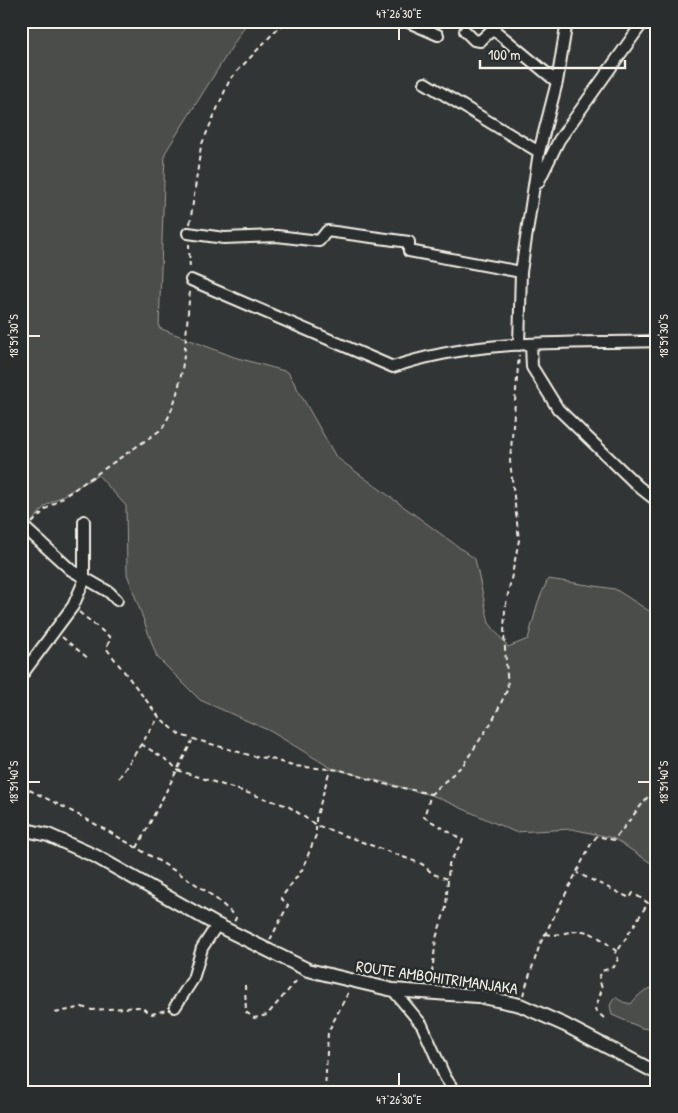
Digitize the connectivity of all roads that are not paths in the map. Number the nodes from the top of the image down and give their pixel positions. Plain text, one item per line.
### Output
1 (406, 21) edge
2 (567, 21) edge
3 (644, 21) edge
4 (465, 31) dead end
5 (438, 35) dead end
6 (558, 82) junction
7 (425, 83) dead end
8 (539, 152) junction
9 (534, 190) junction
10 (188, 233) road end
11 (521, 272) junction
12 (191, 280) road end
13 (657, 342) edge
14 (520, 345) junction
15 (531, 345) junction
16 (657, 501) edge
17 (84, 521) dead end
18 (26, 528) road end
19 (84, 578) junction
20 (117, 600) dead end
21 (21, 676) edge
22 (21, 829) edge
23 (217, 925) junction
24 (393, 990) junction
25 (175, 1007) road end
26 (657, 1073) edge
27 (455, 1092) edge

1 - 5 street
2 - 6 street
3 - 9 street
4 - 6 street
6 - 8 street
7 - 8 street
8 - 9 street
9 - 11 street
10 - 11 street
11 - 14 street
12 - 14 street
13 - 15 street
14 - 15 street
15 - 16 street
17 - 19 street
18 - 19 street
19 - 20 street
19 - 21 street
22 - 23 street, ROUTE AMBOHITRIMANJAKA
23 - 24 street, ROUTE AMBOHITRIMANJAKA
23 - 25 street
24 - 26 street, ROUTE AMBOHITRIMANJAKA
24 - 27 street

